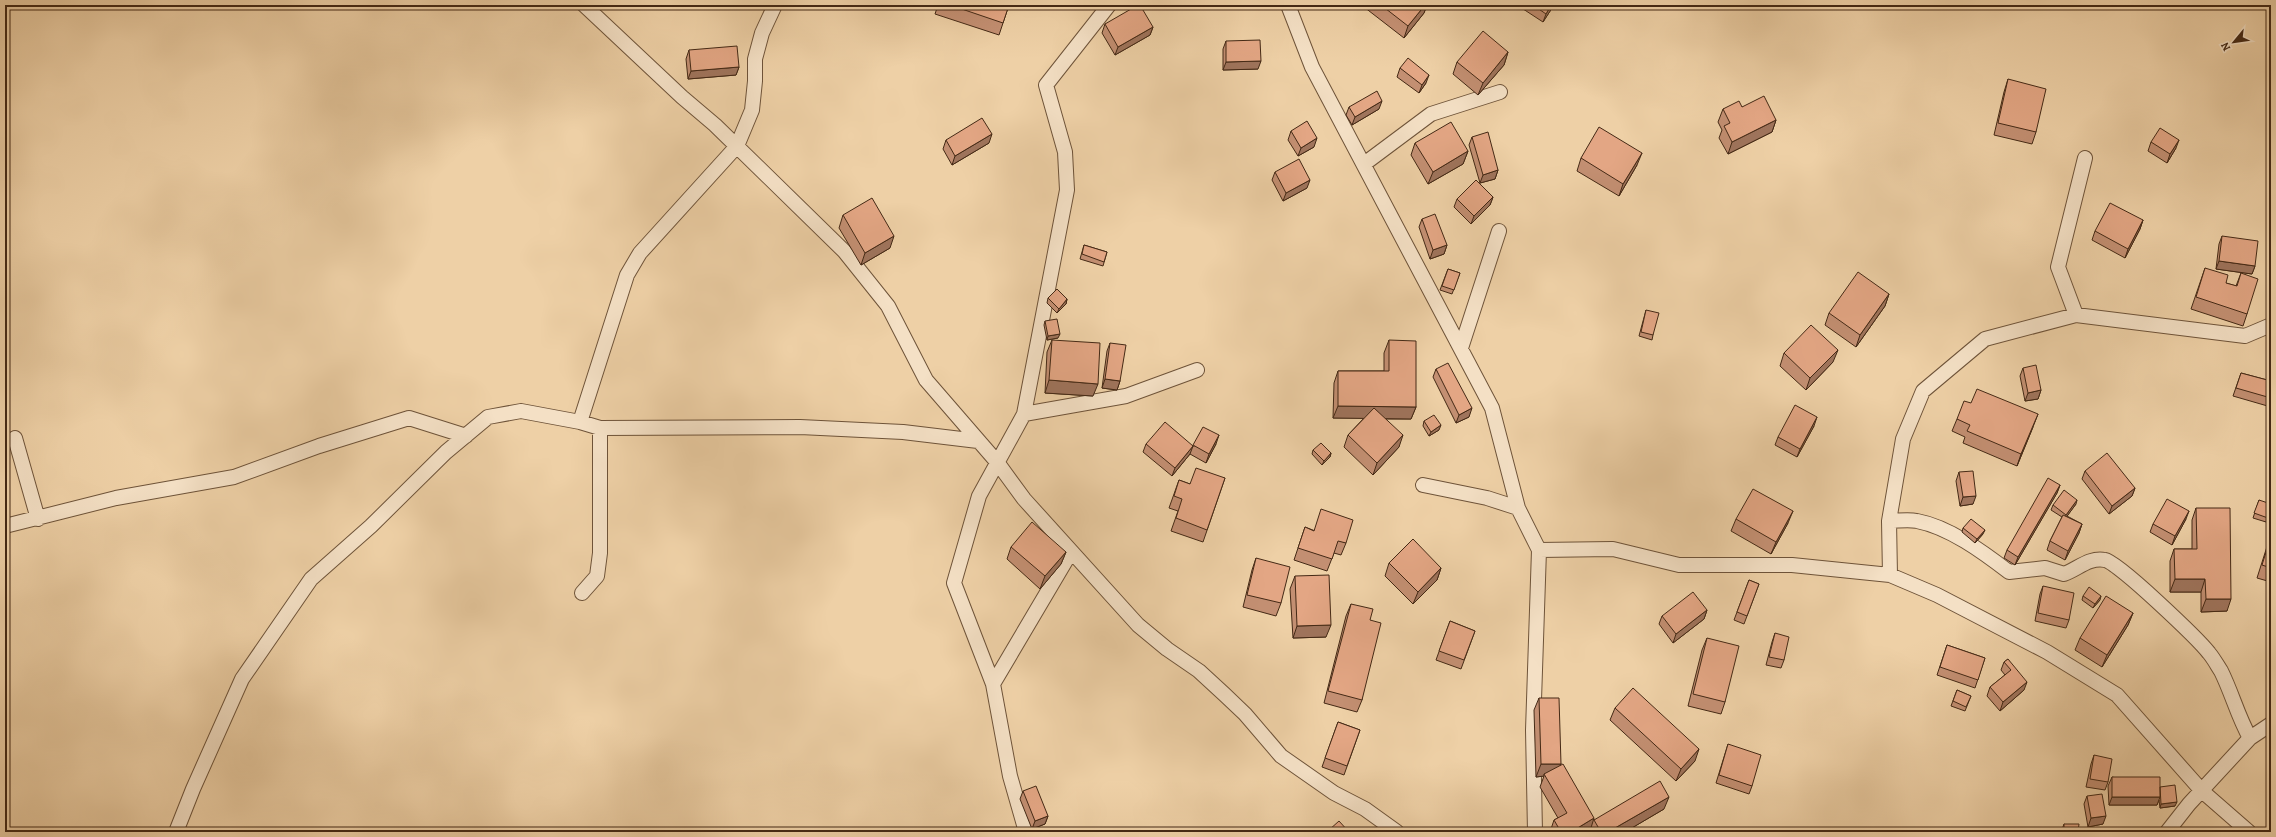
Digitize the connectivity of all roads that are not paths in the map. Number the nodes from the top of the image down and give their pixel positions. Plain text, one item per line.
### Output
1 (584, 5) edge
2 (775, 5) edge
3 (1109, 5) edge
4 (1288, 5) edge
5 (1500, 92) dead end
6 (737, 146) junction
7 (2085, 158) dead end
8 (1364, 164) junction
9 (1499, 231) dead end
10 (2076, 315) junction
11 (2271, 325) edge
12 (1461, 348) junction
13 (1198, 370) dead end
14 (1024, 414) junction
15 (580, 422) junction
16 (600, 428) junction
17 (466, 436) junction
18 (15, 438) dead end
19 (978, 441) junction
20 (997, 462) junction
21 (1423, 485) dead end
22 (1518, 508) junction
23 (38, 518) junction
24 (1889, 521) junction
25 (5, 526) edge
26 (1539, 550) junction
27 (1071, 552) junction
28 (1890, 575) junction
29 (582, 593) dead end
30 (993, 684) junction
31 (2271, 724) edge
32 (2250, 738) junction
33 (2202, 791) junction
34 (176, 832) edge
35 (1026, 832) edge
36 (1397, 832) edge
37 (1535, 832) edge
38 (2167, 832) edge
39 (2249, 832) edge

1 - 6 street
2 - 6 street
3 - 14 street
4 - 8 street
5 - 8 street
6 - 15 street
6 - 19 street
7 - 10 street
8 - 12 street
9 - 12 street
10 - 11 street
10 - 24 street
12 - 22 street
13 - 14 street
14 - 20 street
15 - 16 street
15 - 17 street
16 - 19 street
16 - 29 street
17 - 23 street
17 - 34 street
18 - 23 street
19 - 20 street
20 - 27 street
20 - 30 street
21 - 22 street
22 - 26 street
23 - 25 street
24 - 28 street
24 - 32 street
26 - 28 street
26 - 37 street
27 - 30 street
27 - 36 street
28 - 33 street
30 - 35 street
31 - 32 street
32 - 33 street
33 - 38 street
33 - 39 street

